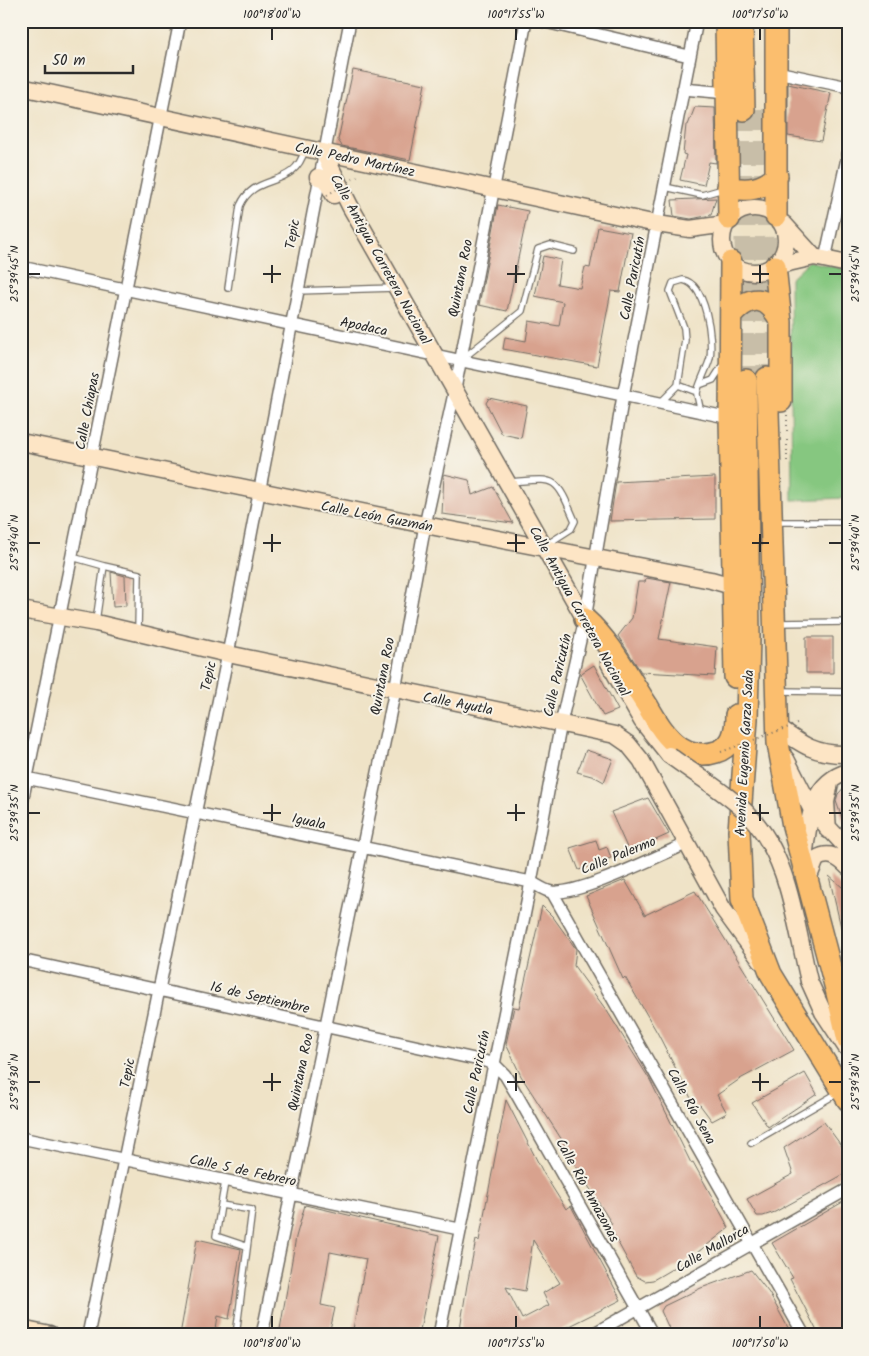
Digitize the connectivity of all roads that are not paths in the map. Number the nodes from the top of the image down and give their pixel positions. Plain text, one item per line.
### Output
1 (180, 21) edge
2 (350, 21) edge
3 (526, 21) edge
4 (541, 21) edge
5 (697, 21) edge
6 (726, 21) edge
7 (742, 21) edge
8 (762, 21) edge
9 (776, 21) edge
10 (689, 56) junction
11 (777, 72) junction
12 (21, 87) edge
13 (848, 87) edge
14 (683, 89) junction
15 (727, 93) junction
16 (160, 117) junction
17 (305, 148) junction
18 (323, 152) junction
19 (848, 154) edge
20 (846, 169) edge
21 (777, 176) junction
22 (318, 177) junction
23 (665, 187) junction
24 (728, 187) junction
25 (493, 189) junction
26 (778, 218) junction
27 (727, 221) junction
28 (657, 224) junction
29 (690, 229) junction
30 (367, 236) junction
31 (574, 251) dead end
32 (726, 254) junction
33 (820, 258) junction
34 (848, 264) edge
35 (21, 266) edge
36 (776, 266) junction
37 (127, 288) junction
38 (228, 288) dead end
39 (397, 288) junction
40 (297, 291) junction
41 (781, 322) junction
42 (730, 324) junction
43 (290, 325) junction
44 (436, 356) junction
45 (460, 362) junction
46 (702, 384) junction
47 (678, 385) junction
48 (455, 390) junction
49 (697, 392) junction
50 (623, 396) junction
51 (659, 404) junction
52 (701, 412) junction
53 (730, 418) junction
54 (21, 442) edge
55 (93, 458) junction
56 (508, 482) junction
57 (258, 492) junction
58 (782, 522) junction
59 (848, 522) edge
60 (424, 525) junction
61 (544, 546) junction
62 (72, 557) junction
63 (594, 557) junction
64 (104, 566) junction
65 (733, 591) junction
66 (21, 610) edge
67 (773, 614) junction
68 (59, 618) junction
69 (585, 619) junction
70 (848, 622) edge
71 (96, 623) junction
72 (138, 634) junction
73 (749, 637) junction
74 (228, 654) junction
75 (749, 676) junction
76 (395, 690) junction
77 (776, 691) junction
78 (848, 692) edge
79 (736, 696) junction
80 (560, 723) junction
81 (784, 731) junction
82 (848, 754) edge
83 (848, 772) edge
84 (24, 778) edge
85 (831, 778) junction
86 (21, 807) edge
87 (812, 810) junction
88 (195, 812) junction
89 (828, 830) junction
90 (686, 844) junction
91 (363, 848) junction
92 (848, 849) edge
93 (848, 867) edge
94 (806, 869) junction
95 (531, 882) junction
96 (552, 892) junction
97 (21, 960) edge
98 (771, 974) junction
99 (842, 986) edge
100 (159, 990) junction
101 (845, 1017) edge
102 (325, 1028) junction
103 (848, 1040) edge
104 (848, 1049) edge
105 (493, 1063) junction
106 (845, 1095) edge
107 (21, 1138) edge
108 (751, 1143) dead end
109 (125, 1160) junction
110 (225, 1182) junction
111 (848, 1189) edge
112 (290, 1195) junction
113 (221, 1205) junction
114 (459, 1230) junction
115 (751, 1243) junction
116 (246, 1246) junction
117 (638, 1308) junction
118 (21, 1329) edge
119 (50, 1335) edge
120 (88, 1335) edge
121 (236, 1335) edge
122 (262, 1335) edge
123 (439, 1335) edge
124 (591, 1335) edge
125 (652, 1335) edge
126 (804, 1335) edge

1 - 16 street, Calle Chiapas
2 - 18 street, Tepic
3 - 25 street, Quintana Roo
4 - 10 street
5 - 10 street, Calle Paricutín
6 - 15 highway
7 - 8 highway
9 - 11 highway
10 - 14 street, Calle Paricutín
11 - 13 street
11 - 21 highway
12 - 16 main road, Calle Pedro Martínez
14 - 15 street
14 - 23 street, Calle Paricutín
15 - 24 highway
16 - 17 main road, Calle Pedro Martínez
16 - 37 street, Calle Chiapas
17 - 18 main road, Calle Pedro Martínez
17 - 38 lane
18 - 22 street, Tepic
18 - 25 main road, Calle Pedro Martínez
18 - 30 main road, Calle Antigua Carretera Nacional
19 - 20 street
20 - 33 street
21 - 24 highway
21 - 26 highway
22 - 30 main road
22 - 40 street, Tepic
23 - 24 lane
23 - 28 street, Calle Paricutín
24 - 27 highway
25 - 28 main road, Calle Pedro Martínez
25 - 45 street, Quintana Roo
26 - 27 main road
26 - 33 main road
26 - 36 main road
27 - 29 main road, Calle Pedro Martínez
27 - 32 main road
28 - 29 main road, Calle Pedro Martínez
28 - 50 street, Calle Paricutín
29 - 32 main road, Calle Pedro Martínez
30 - 39 main road, Calle Antigua Carretera Nacional
31 - 45 lane
32 - 36 main road
32 - 42 highway
33 - 34 main road
33 - 36 main road
35 - 37 street, Apodaca
36 - 41 highway
37 - 43 street, Apodaca
37 - 55 street, Calle Chiapas
39 - 40 lane
39 - 44 main road, Calle Antigua Carretera Nacional
40 - 43 street, Tepic
41 - 42 highway
41 - 58 highway
42 - 46 lane
42 - 53 highway
43 - 44 street, Apodaca
43 - 57 street, Tepic
44 - 45 street, Apodaca
44 - 48 main road, Calle Antigua Carretera Nacional
45 - 48 street, Quintana Roo
45 - 50 street, Apodaca
46 - 47 lane
46 - 49 lane
47 - 49 lane
47 - 51 lane
48 - 56 main road, Calle Antigua Carretera Nacional
48 - 60 street, Quintana Roo
49 - 52 lane
50 - 51 street, Apodaca
50 - 63 street, Calle Paricutín
51 - 52 street, Apodaca
52 - 53 street, Apodaca
53 - 65 highway
54 - 55 main road, Calle León Guzmán
55 - 57 main road, Calle León Guzmán
55 - 62 street, Calle Chiapas
56 - 61 main road, Calle Antigua Carretera Nacional
56 - 61 lane
57 - 60 main road, Calle León Guzmán
57 - 74 street, Tepic
58 - 59 lane
58 - 67 highway
60 - 61 main road, Calle León Guzmán
60 - 76 street, Quintana Roo
61 - 63 main road, Calle León Guzmán
61 - 69 main road, Calle Antigua Carretera Nacional
62 - 64 lane
62 - 68 street, Calle Chiapas
63 - 65 main road, Calle León Guzmán
63 - 69 street, Calle Paricutín
64 - 71 lane
64 - 72 lane
65 - 73 highway
65 - 79 highway
66 - 68 main road, Calle Ayutla
67 - 70 lane
67 - 73 highway, Avenida Eugenio Garza Sada
67 - 77 highway, Avenida Eugenio Garza Sada
68 - 71 main road, Calle Ayutla
68 - 84 street, Calle Chiapas
69 - 79 highway
69 - 80 street, Calle Paricutín
69 - 104 main road, Calle Antigua Carretera Nacional, bridge
71 - 72 main road, Calle Ayutla
72 - 74 main road, Calle Ayutla
73 - 75 highway, Avenida Eugenio Garza Sada
74 - 76 main road, Calle Ayutla
74 - 88 street, Tepic
75 - 79 highway
75 - 98 highway, Avenida Eugenio Garza Sada
76 - 80 main road, Calle Ayutla
76 - 91 street, Quintana Roo
77 - 78 lane
77 - 81 highway, Avenida Eugenio Garza Sada
80 - 90 main road, Calle Ayutla
80 - 95 street, Calle Paricutín
81 - 82 main road
81 - 87 main road
81 - 94 highway, Avenida Eugenio Garza Sada
83 - 85 main road
84 - 86 street, Calle Chiapas
84 - 88 street, Iguala
85 - 87 main road
85 - 89 main road
87 - 89 main road
87 - 94 main road
88 - 91 street, Iguala
88 - 100 street, Tepic
89 - 92 main road
90 - 96 street, Calle Palermo
90 - 98 main road, Calle Ayutla
91 - 95 street, Iguala
91 - 102 street, Quintana Roo
93 - 94 main road
94 - 99 highway, Avenida Eugenio Garza Sada
95 - 96 street
95 - 105 street, Calle Paricutín
96 - 115 street, Calle Río Sena
97 - 100 street, 16 de Septiembre
98 - 106 highway, Avenida Eugenio Garza Sada
99 - 101 highway, Avenida Eugenio Garza Sada
100 - 102 street, 16 de Septiembre
100 - 109 street, Tepic
101 - 103 highway, Avenida Eugenio Garza Sada
102 - 105 street, 16 de Septiembre
102 - 112 street, Quintana Roo
105 - 114 street, Calle Paricutín
105 - 117 street, Calle Río Amazonas
106 - 108 lane
107 - 109 street, Calle 5 de Febrero
109 - 110 street, Calle 5 de Febrero
109 - 120 street, Tepic
110 - 112 street, Calle 5 de Febrero
110 - 113 lane
111 - 115 street, Calle Mallorca
112 - 114 street, Calle 5 de Febrero
112 - 122 street, Quintana Roo
113 - 116 lane
113 - 116 lane
114 - 123 street, Calle Paricutín
115 - 117 street, Calle Mallorca
115 - 126 street, Calle Río Sena
116 - 121 lane
117 - 124 street, Calle Mallorca
117 - 125 street, Calle Río Amazonas
118 - 119 main road

